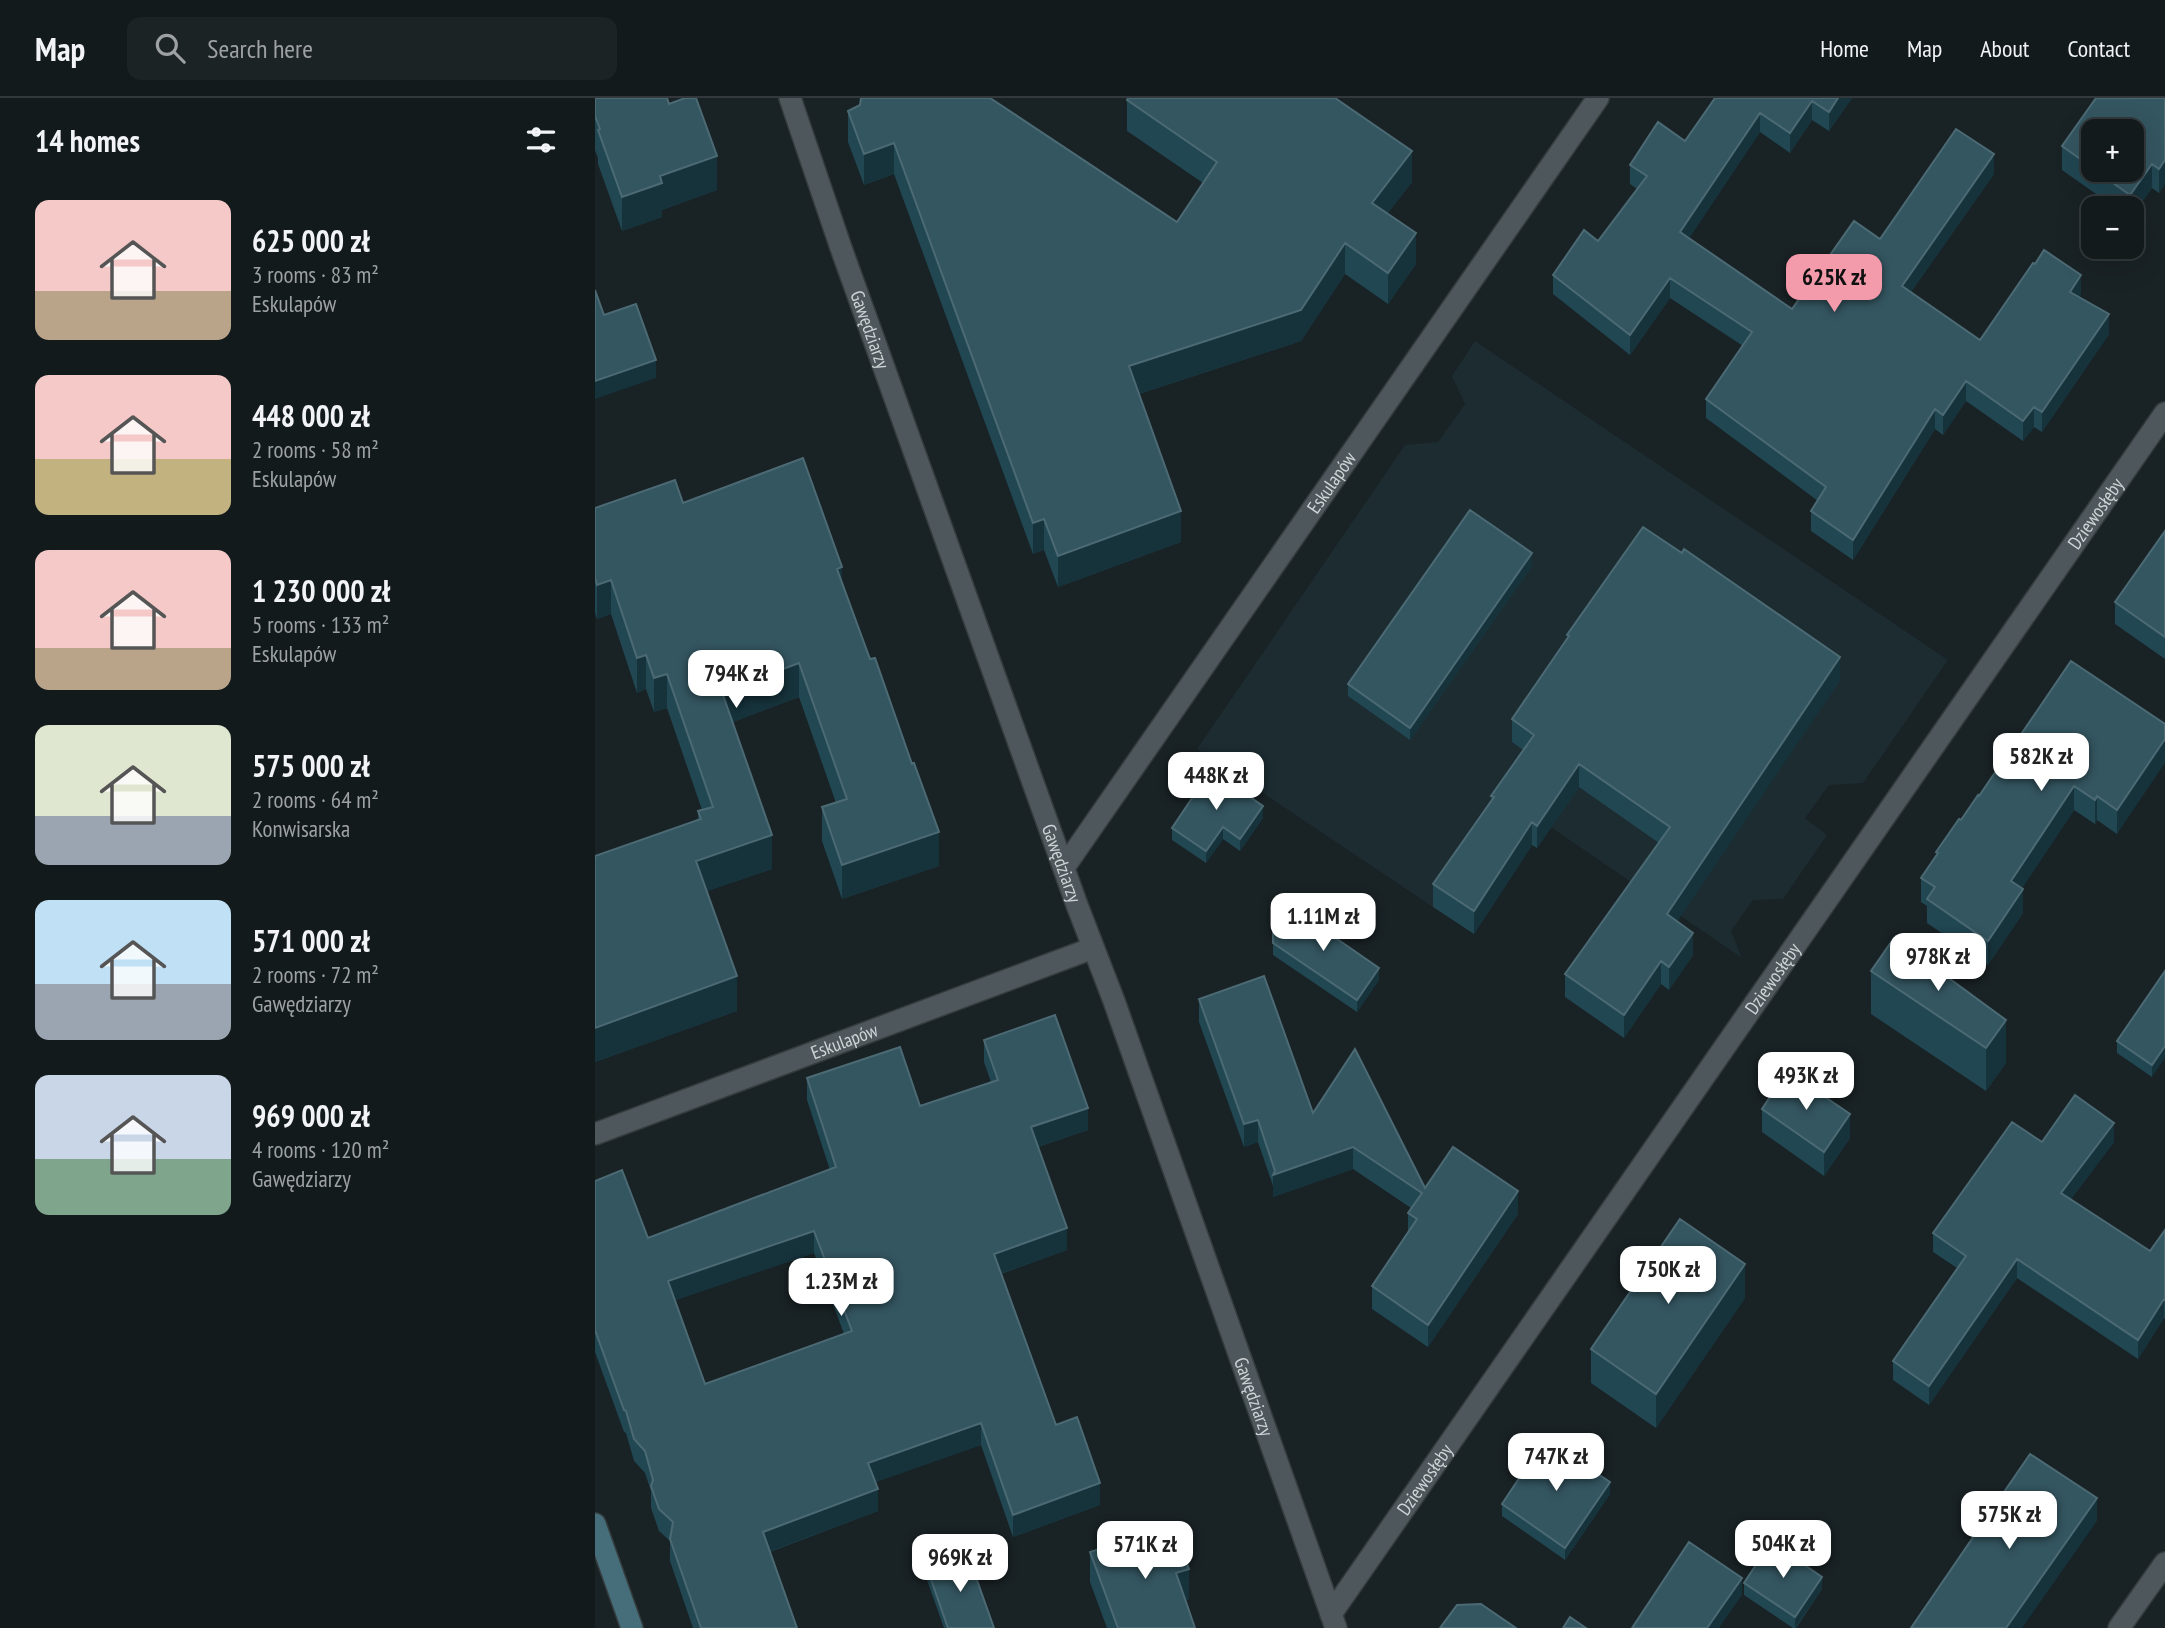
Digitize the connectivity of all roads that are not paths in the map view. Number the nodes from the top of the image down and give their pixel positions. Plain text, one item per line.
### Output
1 (790, 98) edge
2 (1598, 98) edge
3 (2165, 413) edge
4 (1065, 866) junction
5 (1093, 947) junction
6 (595, 1134) edge
7 (595, 1524) edge
8 (2165, 1563) edge
9 (1333, 1621) edge
10 (632, 1628) edge
11 (2119, 1628) edge

1 - 4 street, Gawędziarzy
2 - 4 street, Eskulapów
3 - 9 street, Dziewosłęby
4 - 5 street, Gawędziarzy
5 - 6 street, Eskulapów
5 - 9 street, Gawędziarzy
7 - 10 street
8 - 11 street

